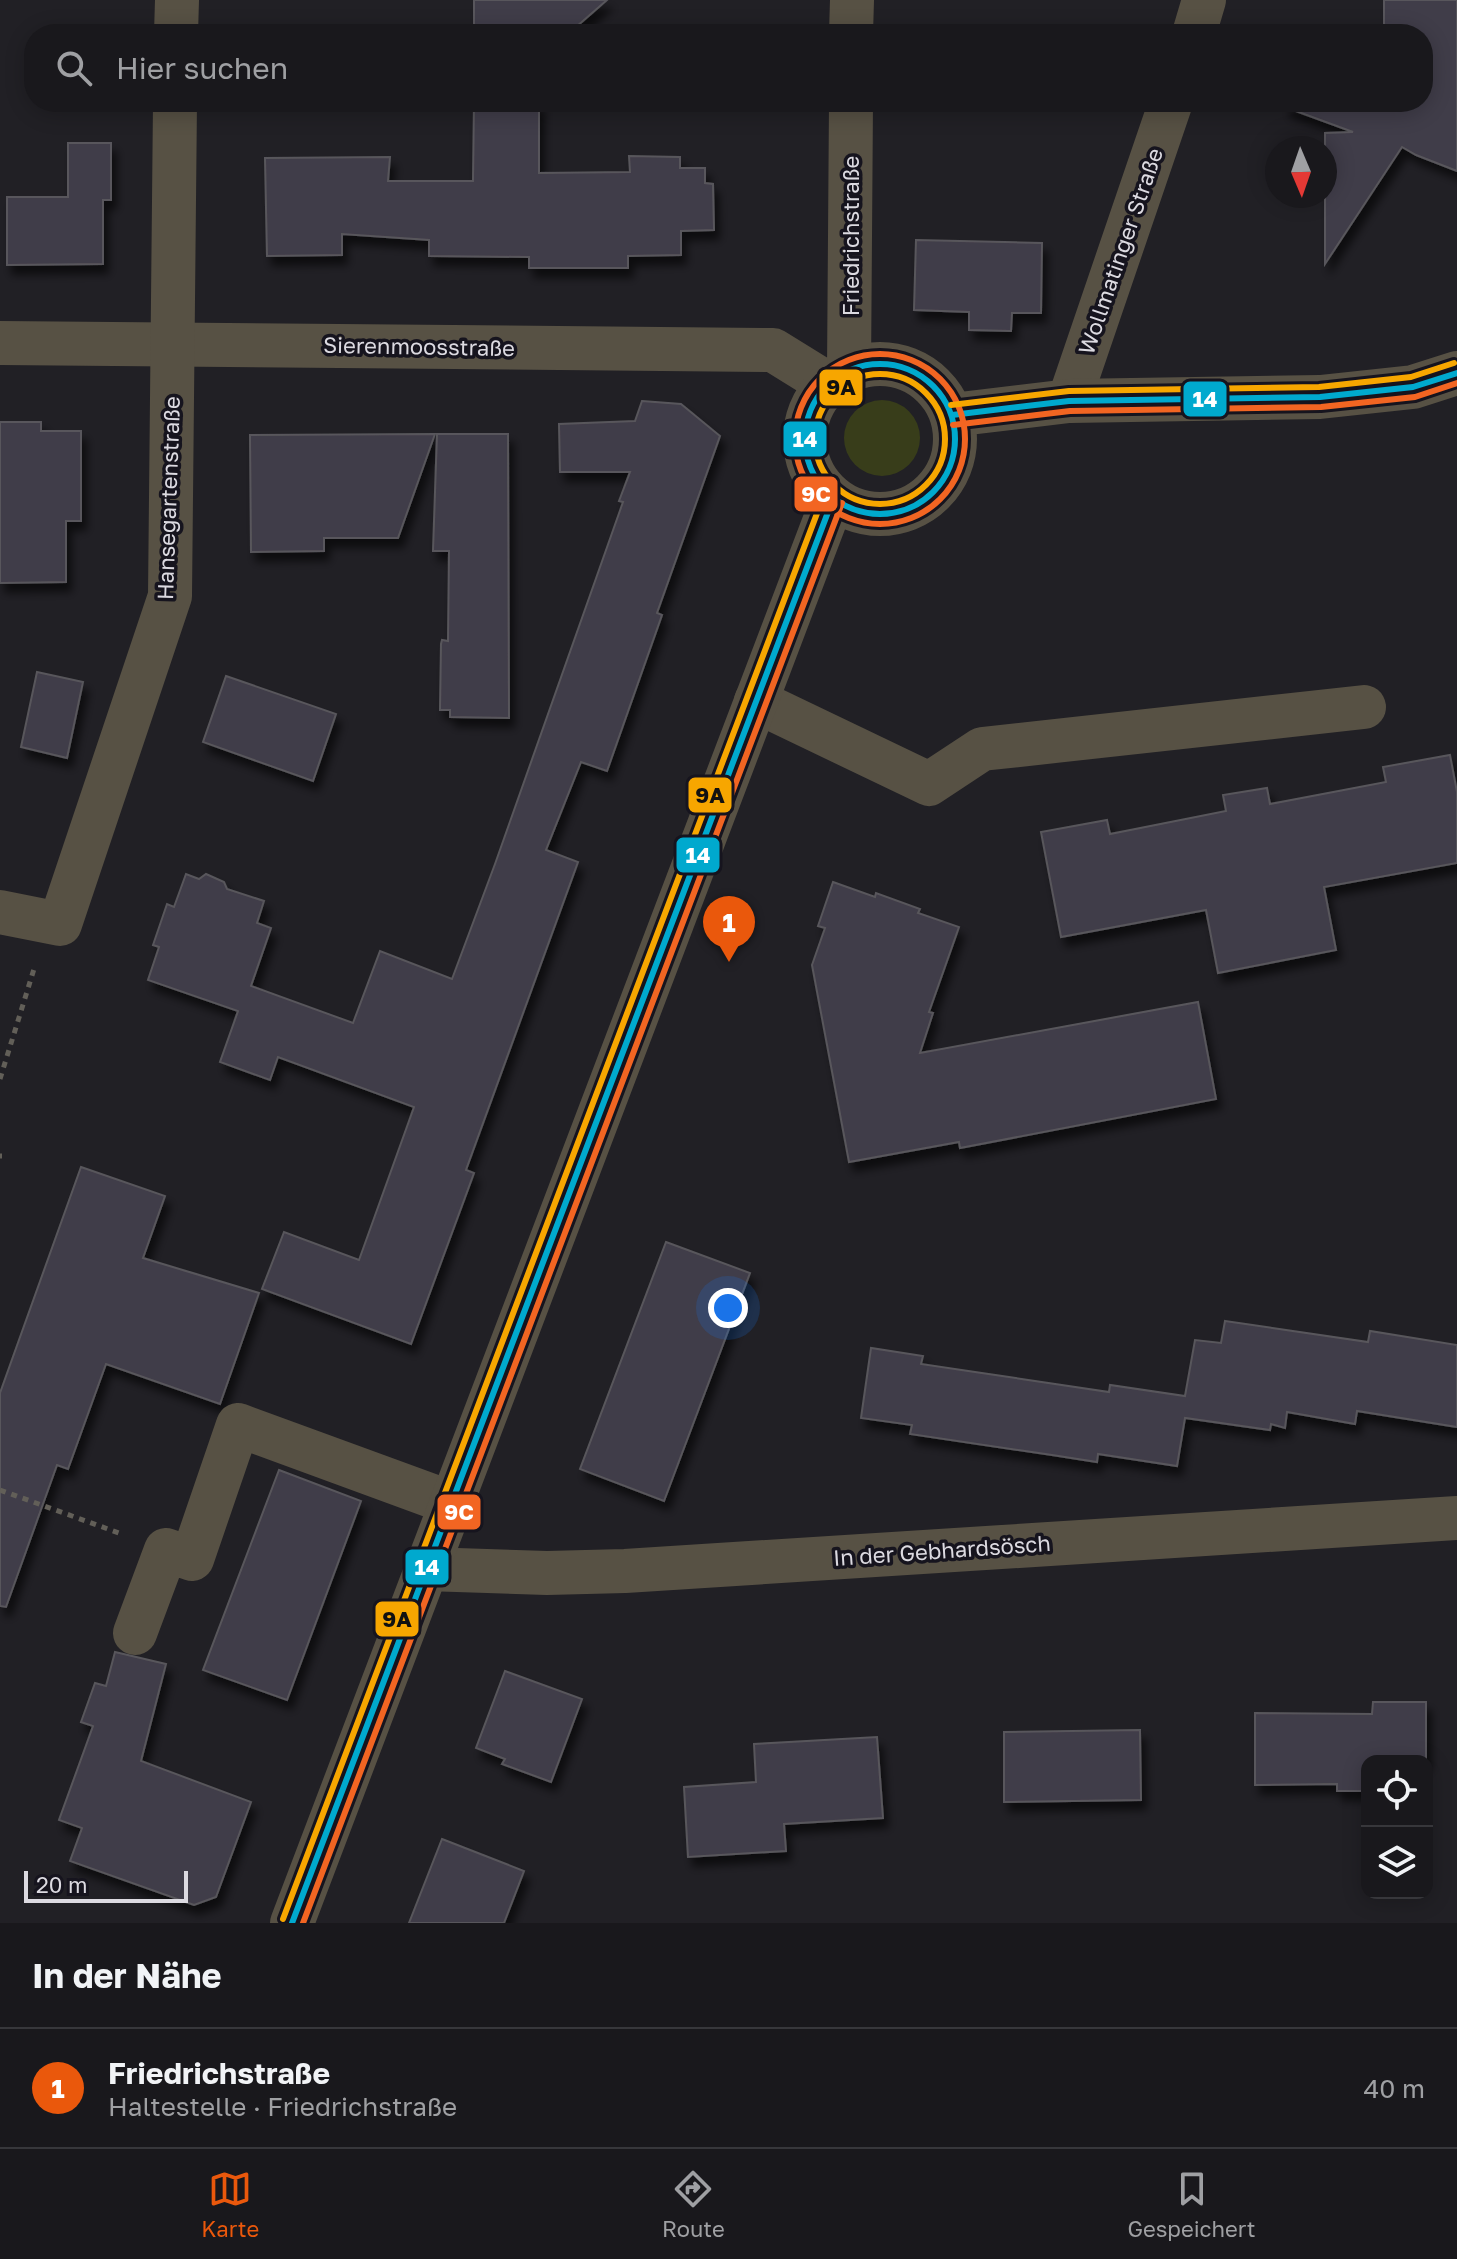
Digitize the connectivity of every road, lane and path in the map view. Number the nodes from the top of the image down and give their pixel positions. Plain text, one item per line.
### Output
1 (177, 0) edge
2 (852, 0) edge
3 (1204, 0) edge
4 (176, 24) edge
5 (851, 24) edge
6 (1197, 24) edge
7 (175, 112) edge
8 (851, 112) edge
9 (1168, 112) edge
10 (0, 343) edge
11 (171, 343) junction
12 (1457, 373) edge
13 (839, 378) junction
14 (1069, 401) junction
15 (952, 415) junction
16 (833, 499) junction
17 (756, 701) junction
18 (1364, 707) dead end
19 (0, 912) edge
20 (54, 923) junction
21 (0, 1079) edge
22 (0, 1490) edge
23 (451, 1503) junction
24 (1457, 1518) edge
25 (166, 1550) junction
26 (426, 1569) junction
27 (135, 1633) dead end
28 (292, 1923) edge

1 - 4 street
2 - 5 street
3 - 6 street
7 - 11 street, Hansegartenstraße
8 - 13 street, Friedrichstraße
9 - 14 street, Wollmatinger Straße
10 - 11 street, Sierenmoosstraße
11 - 13 street, Sierenmoosstraße
11 - 20 street, Hansegartenstraße
12 - 14 street
13 - 15 street
13 - 16 street, Friedrichstraße
14 - 15 street
15 - 16 street
16 - 17 street
17 - 18 street
17 - 23 street
19 - 20 street
20 - 21 path
22 - 25 path
23 - 25 street
23 - 26 street
24 - 26 street, In der Gebhardsösch
25 - 27 street
26 - 28 street

